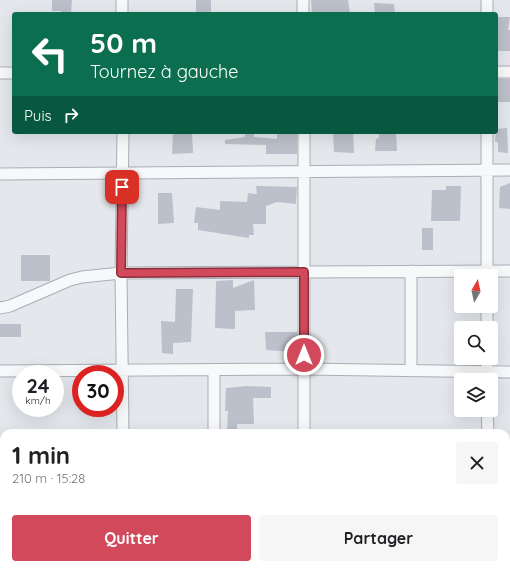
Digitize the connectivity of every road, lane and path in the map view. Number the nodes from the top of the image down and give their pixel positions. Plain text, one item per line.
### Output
1 (122, 0) edge
2 (303, 0) edge
3 (486, 0) edge
4 (122, 12) edge
5 (303, 12) edge
6 (487, 12) edge
7 (498, 72) edge
8 (510, 72) edge
9 (0, 73) edge
10 (12, 73) edge
11 (123, 134) edge
12 (304, 134) edge
13 (487, 134) edge
14 (487, 170) junction
15 (510, 170) edge
16 (304, 172) junction
17 (123, 173) junction
18 (0, 174) edge
19 (487, 269) edge
20 (411, 271) junction
21 (510, 271) edge
22 (304, 272) junction
23 (121, 273) junction
24 (454, 273) edge
25 (498, 273) edge
26 (0, 308) edge
27 (123, 365) edge
28 (304, 369) junction
29 (72, 370) edge
30 (124, 370) edge
31 (214, 370) junction
32 (0, 371) edge
33 (411, 371) junction
34 (510, 372) edge
35 (454, 374) edge
36 (498, 374) edge
37 (124, 417) edge
38 (487, 417) edge
39 (124, 429) edge
40 (214, 429) edge
41 (304, 429) edge
42 (488, 429) edge

1 - 4 street
2 - 5 street
3 - 6 street
7 - 8 street
9 - 10 street
11 - 17 street
12 - 16 street
13 - 14 street
14 - 15 street
14 - 16 street
14 - 19 street
16 - 17 street
16 - 22 street
17 - 18 street
17 - 23 street
20 - 22 street
20 - 24 street
20 - 33 street
21 - 25 street
22 - 23 street
22 - 28 street
23 - 26 street
23 - 27 street
28 - 31 street
28 - 33 street
28 - 41 street
29 - 32 street
30 - 31 street
31 - 40 street
33 - 35 street
34 - 36 street
37 - 39 street
38 - 42 street

